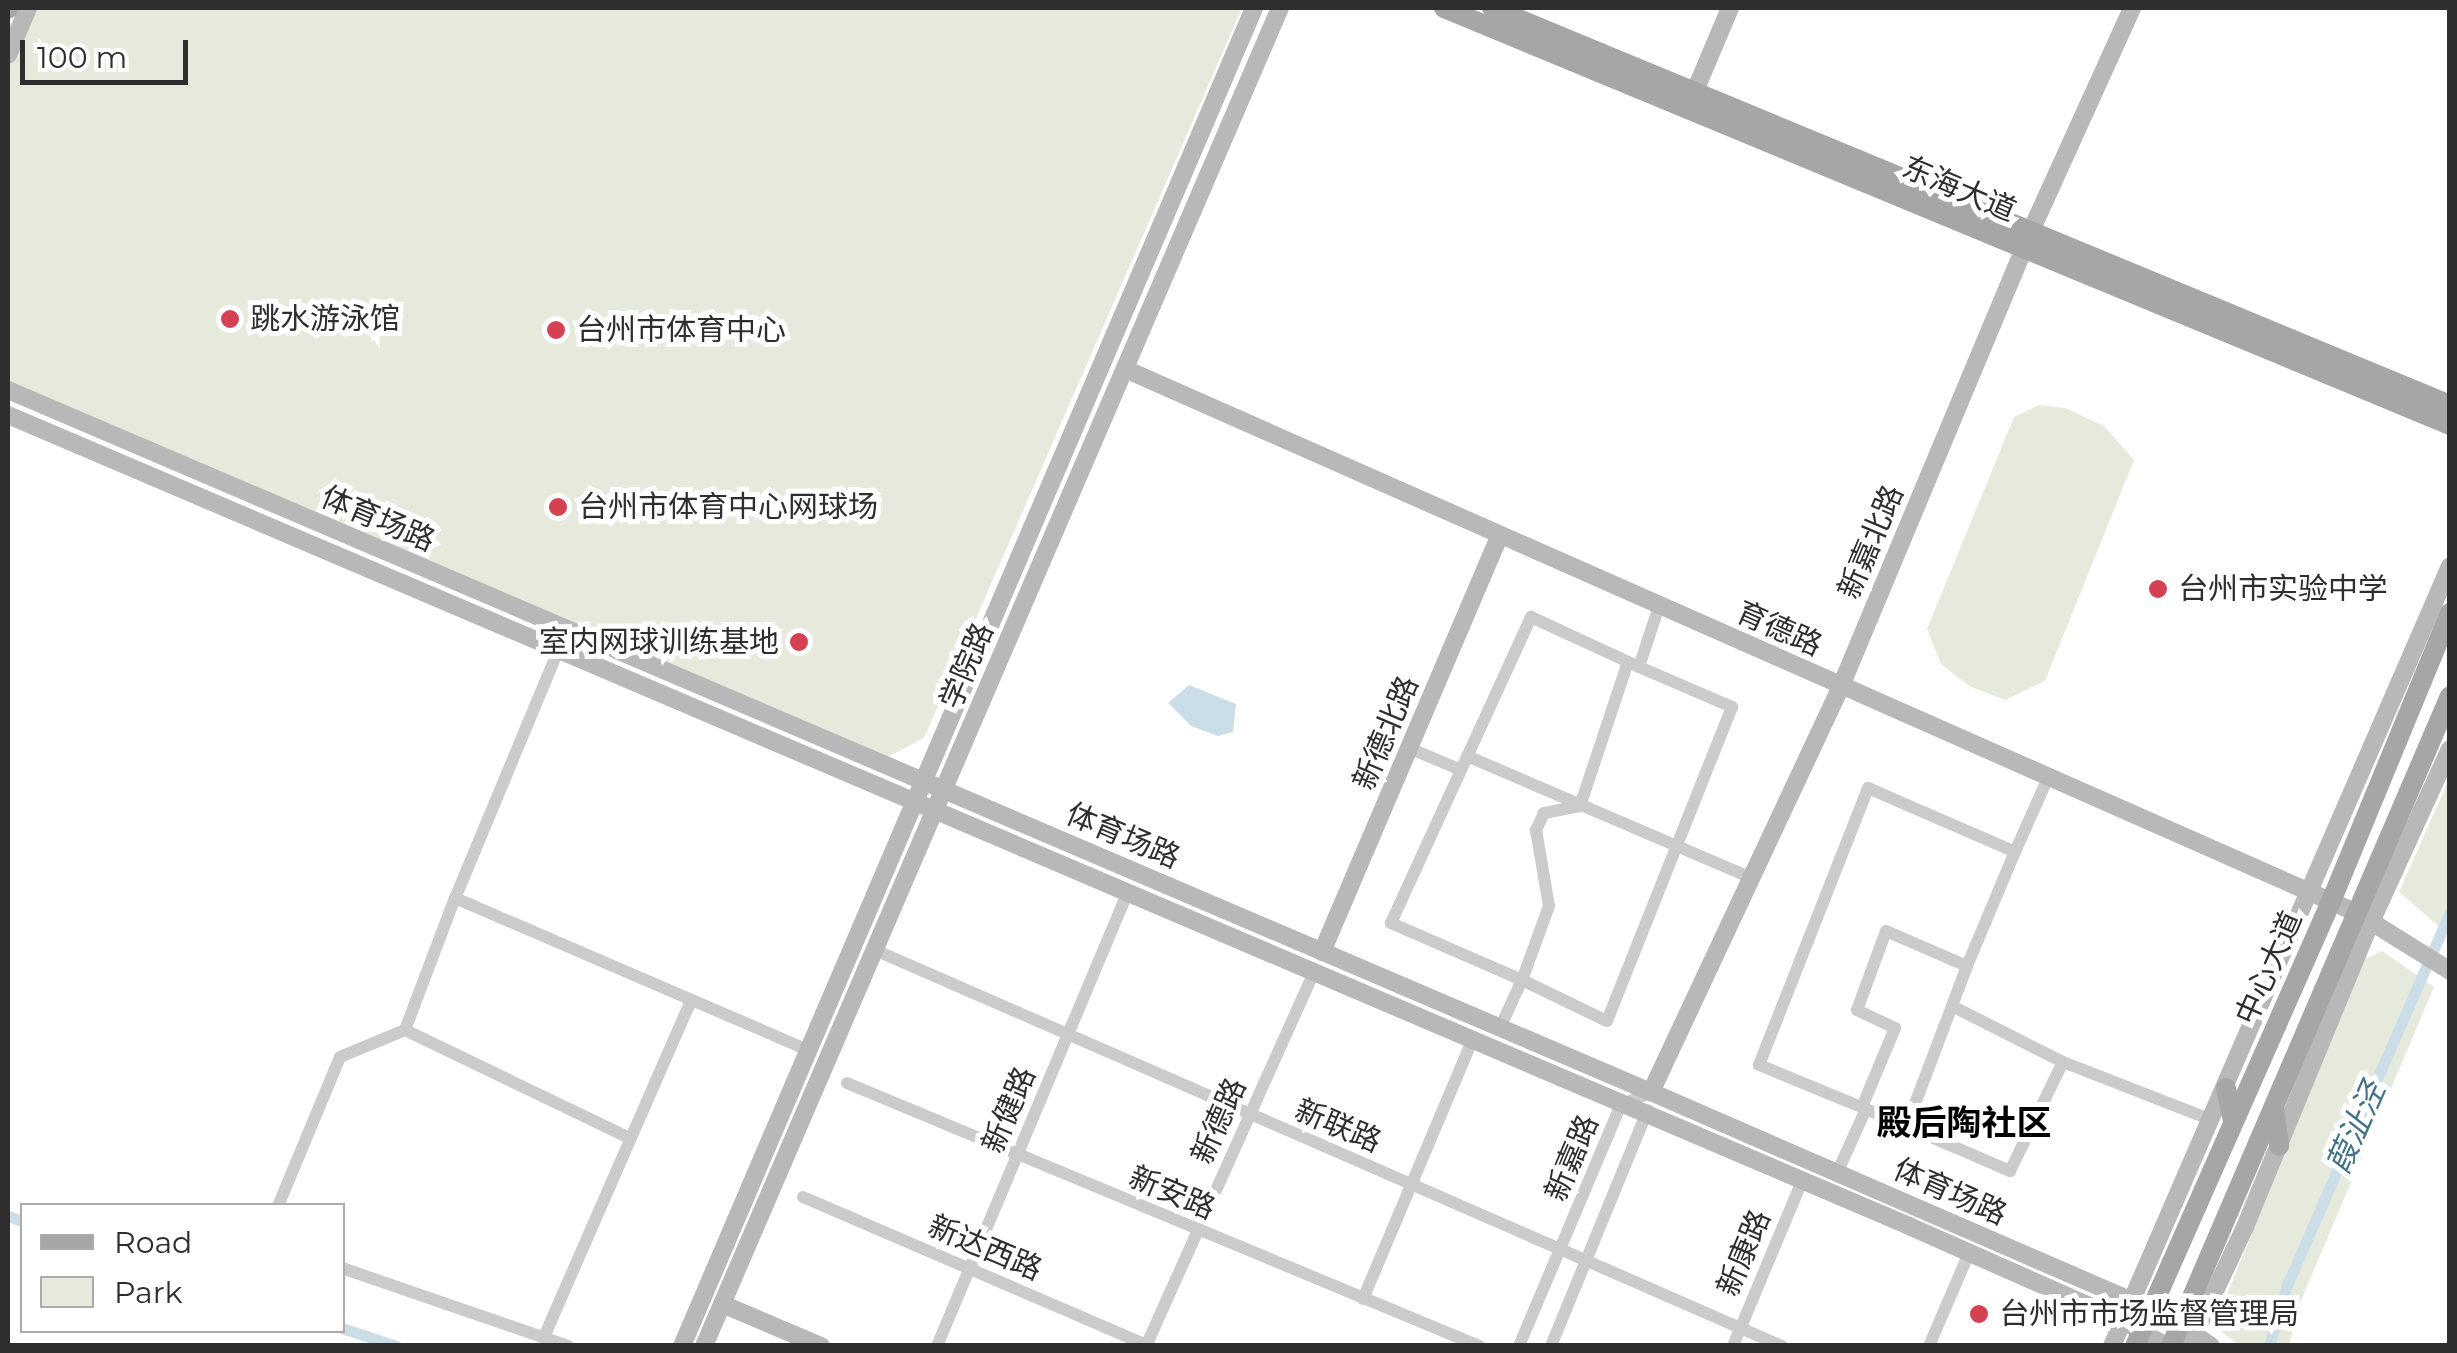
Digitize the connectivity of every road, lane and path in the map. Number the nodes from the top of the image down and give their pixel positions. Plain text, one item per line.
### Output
1 (28, 8) edge
2 (1254, 8) edge
3 (1280, 8) edge
4 (1444, 8) edge
5 (1492, 8) edge
6 (1730, 8) edge
7 (2132, 8) edge
8 (8, 55) edge
9 (1694, 92) junction
10 (2027, 240) junction
11 (1125, 368) junction
12 (8, 390) edge
13 (2442, 407) edge
14 (8, 415) edge
15 (2450, 425) edge
16 (2450, 441) edge
17 (1500, 535) junction
18 (2450, 566) edge
19 (1659, 606) junction
20 (2450, 612) edge
21 (558, 651) junction
22 (2423, 653) junction
23 (1633, 664) junction
24 (1840, 686) junction
25 (2449, 698) edge
26 (1409, 748) junction
27 (2450, 750) edge
28 (1467, 756) junction
29 (1461, 770) junction
30 (2048, 778) junction
31 (923, 781) junction
32 (945, 788) junction
33 (914, 802) junction
34 (1580, 806) junction
35 (935, 811) junction
36 (1677, 848) junction
37 (2014, 852) junction
38 (1751, 878) junction
39 (1128, 893) junction
40 (2309, 894) junction
41 (455, 898) junction
42 (2330, 904) junction
43 (2364, 918) junction
44 (875, 950) junction
45 (1322, 952) junction
46 (1966, 966) junction
47 (2450, 971) edge
48 (1314, 972) junction
49 (1522, 980) junction
50 (691, 1000) junction
51 (1952, 1006) junction
52 (1500, 1028) junction
53 (405, 1030) junction
54 (1068, 1035) junction
55 (1472, 1041) junction
56 (808, 1050) junction
57 (2064, 1062) junction
58 (847, 1083) dead end
59 (2226, 1088) junction
60 (1651, 1092) junction
61 (1622, 1105) junction
62 (2274, 1107) junction
63 (1864, 1108) junction
64 (1250, 1115) junction
65 (1646, 1115) junction
66 (2212, 1120) junction
67 (2233, 1122) junction
68 (1907, 1125) junction
69 (630, 1138) junction
70 (2279, 1146) junction
71 (1017, 1155) junction
72 (1837, 1173) junction
73 (1802, 1181) junction
74 (1411, 1184) junction
75 (803, 1197) dead end
76 (279, 1203) edge
77 (1198, 1232) junction
78 (1560, 1249) junction
79 (1968, 1253) junction
80 (1586, 1260) junction
81 (970, 1268) junction
82 (345, 1269) edge
83 (1363, 1299) junction
84 (722, 1304) junction
85 (2141, 1306) junction
86 (1740, 1327) junction
87 (2133, 1332) edge
88 (2188, 1334) edge
89 (544, 1337) junction
90 (1146, 1345) edge
91 (568, 1346) edge
92 (682, 1346) edge
93 (704, 1346) edge
94 (821, 1346) edge
95 (938, 1346) edge
96 (1478, 1346) edge
97 (1519, 1346) edge
98 (1551, 1346) edge
99 (1733, 1346) edge
100 (1782, 1346) edge
101 (1928, 1346) edge
102 (2112, 1346) edge
103 (2168, 1346) edge
104 (2211, 1346) edge

1 - 8 main road
2 - 31 main road, 学院路
3 - 11 main road, 学院路
4 - 10 main road, 东海大道
5 - 9 main road, 东海大道
6 - 9 main road
7 - 10 main road, 新嘉北路
9 - 10 main road, 东海大道
10 - 13 main road, 东海大道
10 - 24 main road, 新嘉北路
11 - 17 main road, 育德路
11 - 32 main road, 学院路
12 - 31 main road, 体育场路
13 - 15 main road, 东海大道
13 - 16 main road
14 - 21 main road
17 - 19 main road, 育德路
17 - 26 main road, 新德北路
18 - 22 main road
19 - 23 street
19 - 24 main road, 育德路
20 - 22 main road, 中心大道
21 - 33 main road
21 - 41 street
22 - 40 main road
22 - 42 main road, 中心大道
23 - 28 street
23 - 34 street
23 - 36 street
24 - 30 main road, 育德路
24 - 38 main road, 新嘉北路
25 - 43 main road, 中心大道
26 - 29 street
26 - 45 main road, 新德北路
27 - 43 main road
28 - 29 street
28 - 34 street
29 - 49 street
30 - 37 street
30 - 40 main road, 育德路
31 - 32 main road, 体育场路
31 - 33 main road, 学院路
32 - 35 main road, 学院路
32 - 45 main road, 体育场路
33 - 35 main road
33 - 56 main road, 学院路
34 - 36 street
34 - 49 street
35 - 39 main road
35 - 44 main road, 学院路
36 - 38 street
36 - 49 street
37 - 46 street
37 - 63 street
38 - 60 main road, 新嘉北路
39 - 48 main road
39 - 54 street, 新健路
40 - 42 main road, 育德路
40 - 59 main road
41 - 50 street
41 - 53 street
42 - 43 main road, 育德路
42 - 67 main road, 中心大道
43 - 47 main road, 育德路
43 - 62 main road, 中心大道
43 - 70 main road
44 - 54 street, 新联路
44 - 84 main road, 学院路
45 - 52 main road, 体育场路
46 - 51 street
46 - 63 street
48 - 55 main road
48 - 64 street, 新德路
49 - 52 street
50 - 56 street
50 - 69 street
51 - 57 street
51 - 68 street
52 - 60 main road, 体育场路
53 - 69 street
53 - 76 street
54 - 64 street, 新联路
54 - 71 street, 新健路
55 - 61 main road
55 - 74 street
56 - 92 main road, 学院路
57 - 66 street
57 - 68 street
58 - 71 street, 新安路
59 - 66 main road
59 - 67 main road
60 - 61 street, 新嘉路
60 - 65 street, 新嘉路
60 - 72 main road, 体育场路
61 - 65 main road
61 - 78 street, 新嘉路
62 - 70 main road
62 - 88 main road, 中心大道
63 - 68 street
63 - 72 street
64 - 74 street, 新联路
64 - 77 street, 新德路
65 - 73 main road
65 - 80 street, 新嘉路
66 - 85 main road
67 - 85 main road, 中心大道
69 - 89 street
70 - 88 main road
71 - 77 street, 新安路
71 - 81 street, 新健路
72 - 85 main road, 体育场路
73 - 79 main road
73 - 86 street, 新康路
74 - 78 street, 新联路
74 - 83 street
75 - 81 street, 新达西路
77 - 83 street, 新安路
77 - 90 street, 新德路
78 - 80 street, 新联路
78 - 97 street, 新嘉路
79 - 87 main road
79 - 101 street
80 - 86 street, 新联路
80 - 98 street, 新嘉路
81 - 90 street, 新达西路
81 - 95 street, 新健路
82 - 89 street
83 - 96 street, 新安路
84 - 93 main road, 学院路
84 - 94 main road
85 - 87 main road, 中心大道
85 - 88 main road, 体育场路
86 - 99 street, 新康路
86 - 100 street, 新联路
87 - 102 main road
87 - 103 main road
88 - 103 main road, 中心大道
88 - 104 main road, 体育场路
89 - 91 street

